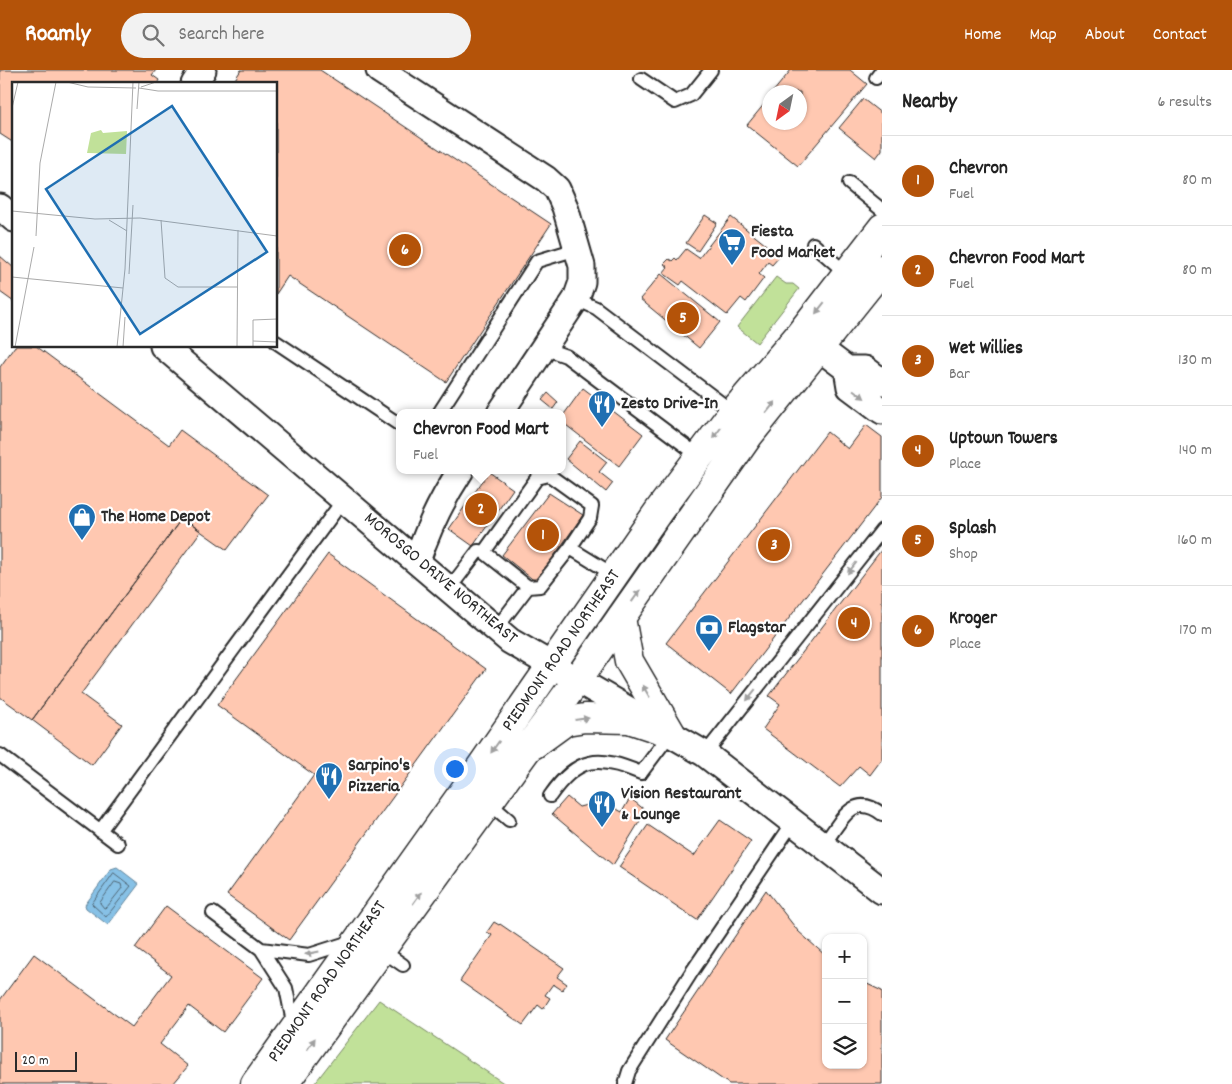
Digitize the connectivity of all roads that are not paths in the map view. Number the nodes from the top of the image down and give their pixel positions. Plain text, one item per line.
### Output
1 (203, 70) edge
2 (379, 70) edge
3 (711, 70) edge
4 (641, 79) dead end
5 (195, 82) edge
6 (849, 183) dead end
7 (0, 208) edge
8 (882, 210) edge
9 (12, 217) edge
10 (882, 228) edge
11 (813, 244) dead end
12 (577, 249) junction
13 (882, 269) edge
14 (847, 274) junction
15 (576, 298) junction
16 (278, 343) edge
17 (165, 348) edge
18 (543, 348) junction
19 (819, 348) junction
20 (847, 369) junction
21 (882, 382) edge
22 (441, 409) edge
23 (503, 409) edge
24 (882, 411) edge
25 (733, 412) junction
26 (396, 422) edge
27 (699, 456) junction
28 (459, 474) edge
29 (344, 499) junction
30 (882, 530) edge
31 (570, 548) junction
32 (484, 552) junction
33 (417, 561) junction
34 (614, 575) junction
35 (528, 587) junction
36 (449, 589) junction
37 (621, 618) junction
38 (496, 629) junction
39 (553, 664) junction
40 (578, 679) junction
41 (671, 733) junction
42 (526, 750) junction
43 (704, 754) junction
44 (0, 755) edge
45 (550, 796) dead end
46 (488, 802) junction
47 (882, 814) edge
48 (508, 820) dead end
49 (794, 821) junction
50 (100, 830) junction
51 (118, 844) dead end
52 (824, 844) junction
53 (882, 890) edge
54 (213, 913) dead end
55 (370, 944) junction
56 (261, 949) junction
57 (403, 965) dead end
58 (294, 1029) junction
59 (255, 1084) edge
60 (284, 1084) edge
61 (625, 1084) edge

1 - 5 street
2 - 12 street
3 - 4 lane
6 - 8 lane
7 - 9 street
10 - 14 main road, PIEDMONT ROAD NORTHEAST
11 - 14 lane
12 - 15 street
12 - 22 lane
13 - 19 main road, PIEDMONT ROAD NORTHEAST
14 -> 25 main road, PIEDMONT ROAD NORTHEAST
15 - 18 street
15 - 25 lane
16 - 26 lane
17 - 29 street, MOROSGO DRIVE NORTHEAST
18 - 23 street
18 - 27 lane
19 - 20 street
37 -> 19 main road, PIEDMONT ROAD NORTHEAST
20 - 21 street
20 -> 24 street
25 -> 27 main road, PIEDMONT ROAD NORTHEAST
27 - 34 main road, PIEDMONT ROAD NORTHEAST
28 - 33 street
29 - 33 street, MOROSGO DRIVE NORTHEAST
29 - 50 lane
30 -> 43 lane
31 - 32 lane
31 - 34 lane
31 - 35 lane
32 - 35 lane
32 - 36 lane
33 - 36 street, MOROSGO DRIVE NORTHEAST
34 - 39 main road, PIEDMONT ROAD NORTHEAST
35 - 38 lane
36 - 38 street, MOROSGO DRIVE NORTHEAST
37 - 40 main road, PIEDMONT ROAD NORTHEAST
41 -> 37 main road
38 - 39 street, MOROSGO DRIVE NORTHEAST
39 - 40 street, MOROSGO DRIVE NORTHEAST
39 -> 55 main road, PIEDMONT ROAD NORTHEAST
40 - 41 street, MOROSGO DRIVE NORTHEAST
40 - 42 main road, PIEDMONT ROAD NORTHEAST
42 -> 41 main road
41 - 43 street, MOROSGO DRIVE NORTHEAST
41 - 45 lane
42 - 46 main road, PIEDMONT ROAD NORTHEAST
43 - 49 street, MOROSGO DRIVE NORTHEAST
44 - 50 lane
46 - 48 lane
55 -> 46 main road, PIEDMONT ROAD NORTHEAST
47 - 52 lane
49 - 52 street, MOROSGO DRIVE NORTHEAST
49 - 61 lane
50 - 51 lane
52 - 53 street, MOROSGO DRIVE NORTHEAST
54 - 56 lane
55 -> 56 lane
55 - 57 lane
55 - 58 main road, PIEDMONT ROAD NORTHEAST
60 -> 55 main road, PIEDMONT ROAD NORTHEAST
56 - 58 lane
58 - 59 main road, PIEDMONT ROAD NORTHEAST

